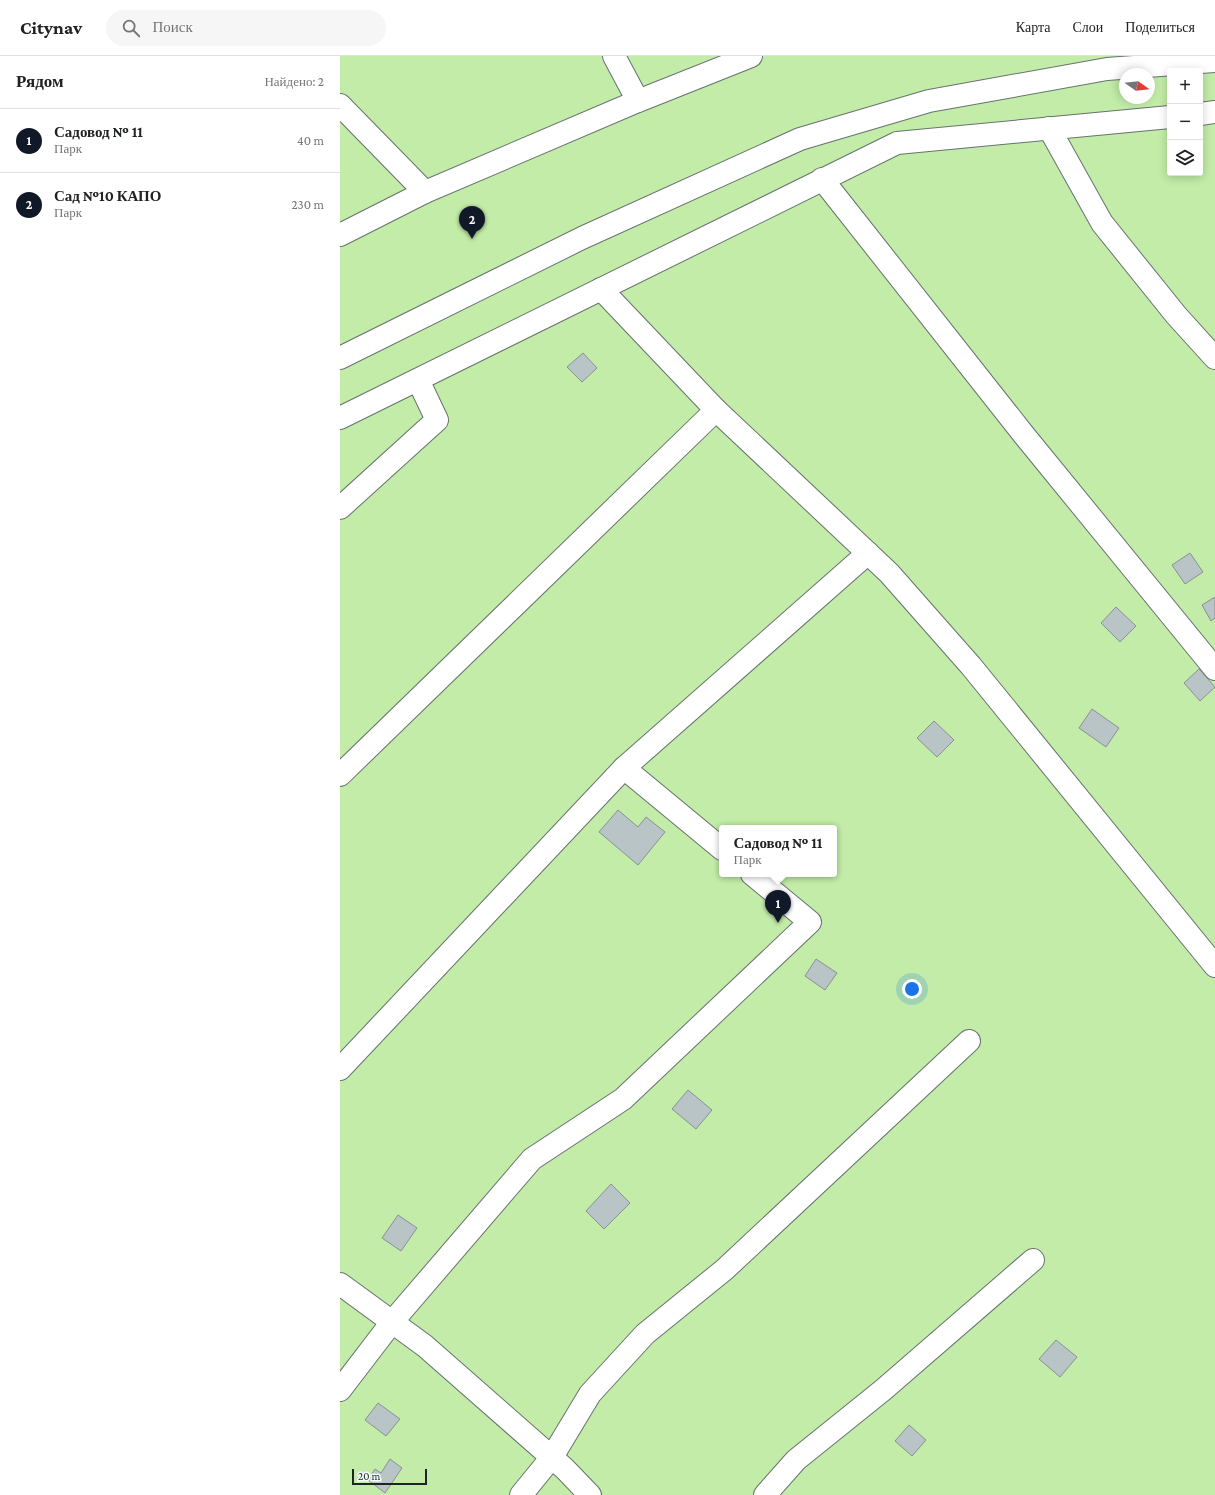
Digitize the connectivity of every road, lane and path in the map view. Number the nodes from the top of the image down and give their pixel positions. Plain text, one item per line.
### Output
1 (614, 56) edge
2 (751, 56) edge
3 (1215, 62) edge
4 (638, 101) junction
5 (340, 105) edge
6 (1215, 112) edge
7 (1203, 114) edge
8 (1167, 117) edge
9 (1049, 128) junction
10 (822, 179) junction
11 (425, 192) junction
12 (340, 235) edge
13 (602, 289) junction
14 (340, 358) edge
15 (1215, 358) edge
16 (418, 380) junction
17 (716, 410) junction
18 (340, 418) edge
19 (340, 508) edge
20 (868, 553) junction
21 (1215, 669) edge
22 (624, 768) junction
23 (340, 775) edge
24 (719, 847) edge
25 (756, 877) edge
26 (1215, 966) edge
27 (969, 1041) dead end
28 (340, 1069) edge
29 (1033, 1260) dead end
30 (340, 1284) edge
31 (392, 1322) junction
32 (340, 1390) edge
33 (552, 1458) junction
34 (521, 1495) edge
35 (590, 1495) edge
36 (765, 1495) edge

1 - 4 lane
2 - 4 lane
3 - 14 lane
4 - 11 lane
5 - 11 lane
6 - 7 lane
8 - 9 lane
9 - 10 lane
9 - 15 lane
10 - 13 lane
10 - 21 lane
11 - 12 lane
13 - 16 lane
13 - 17 lane
16 - 18 lane
16 - 19 lane
17 - 20 lane
17 - 23 lane
20 - 22 lane
20 - 26 lane
22 - 24 lane
22 - 28 lane
25 - 31 lane
27 - 33 lane
29 - 36 lane
30 - 31 lane
31 - 32 lane
31 - 33 lane
33 - 34 lane
33 - 35 lane

